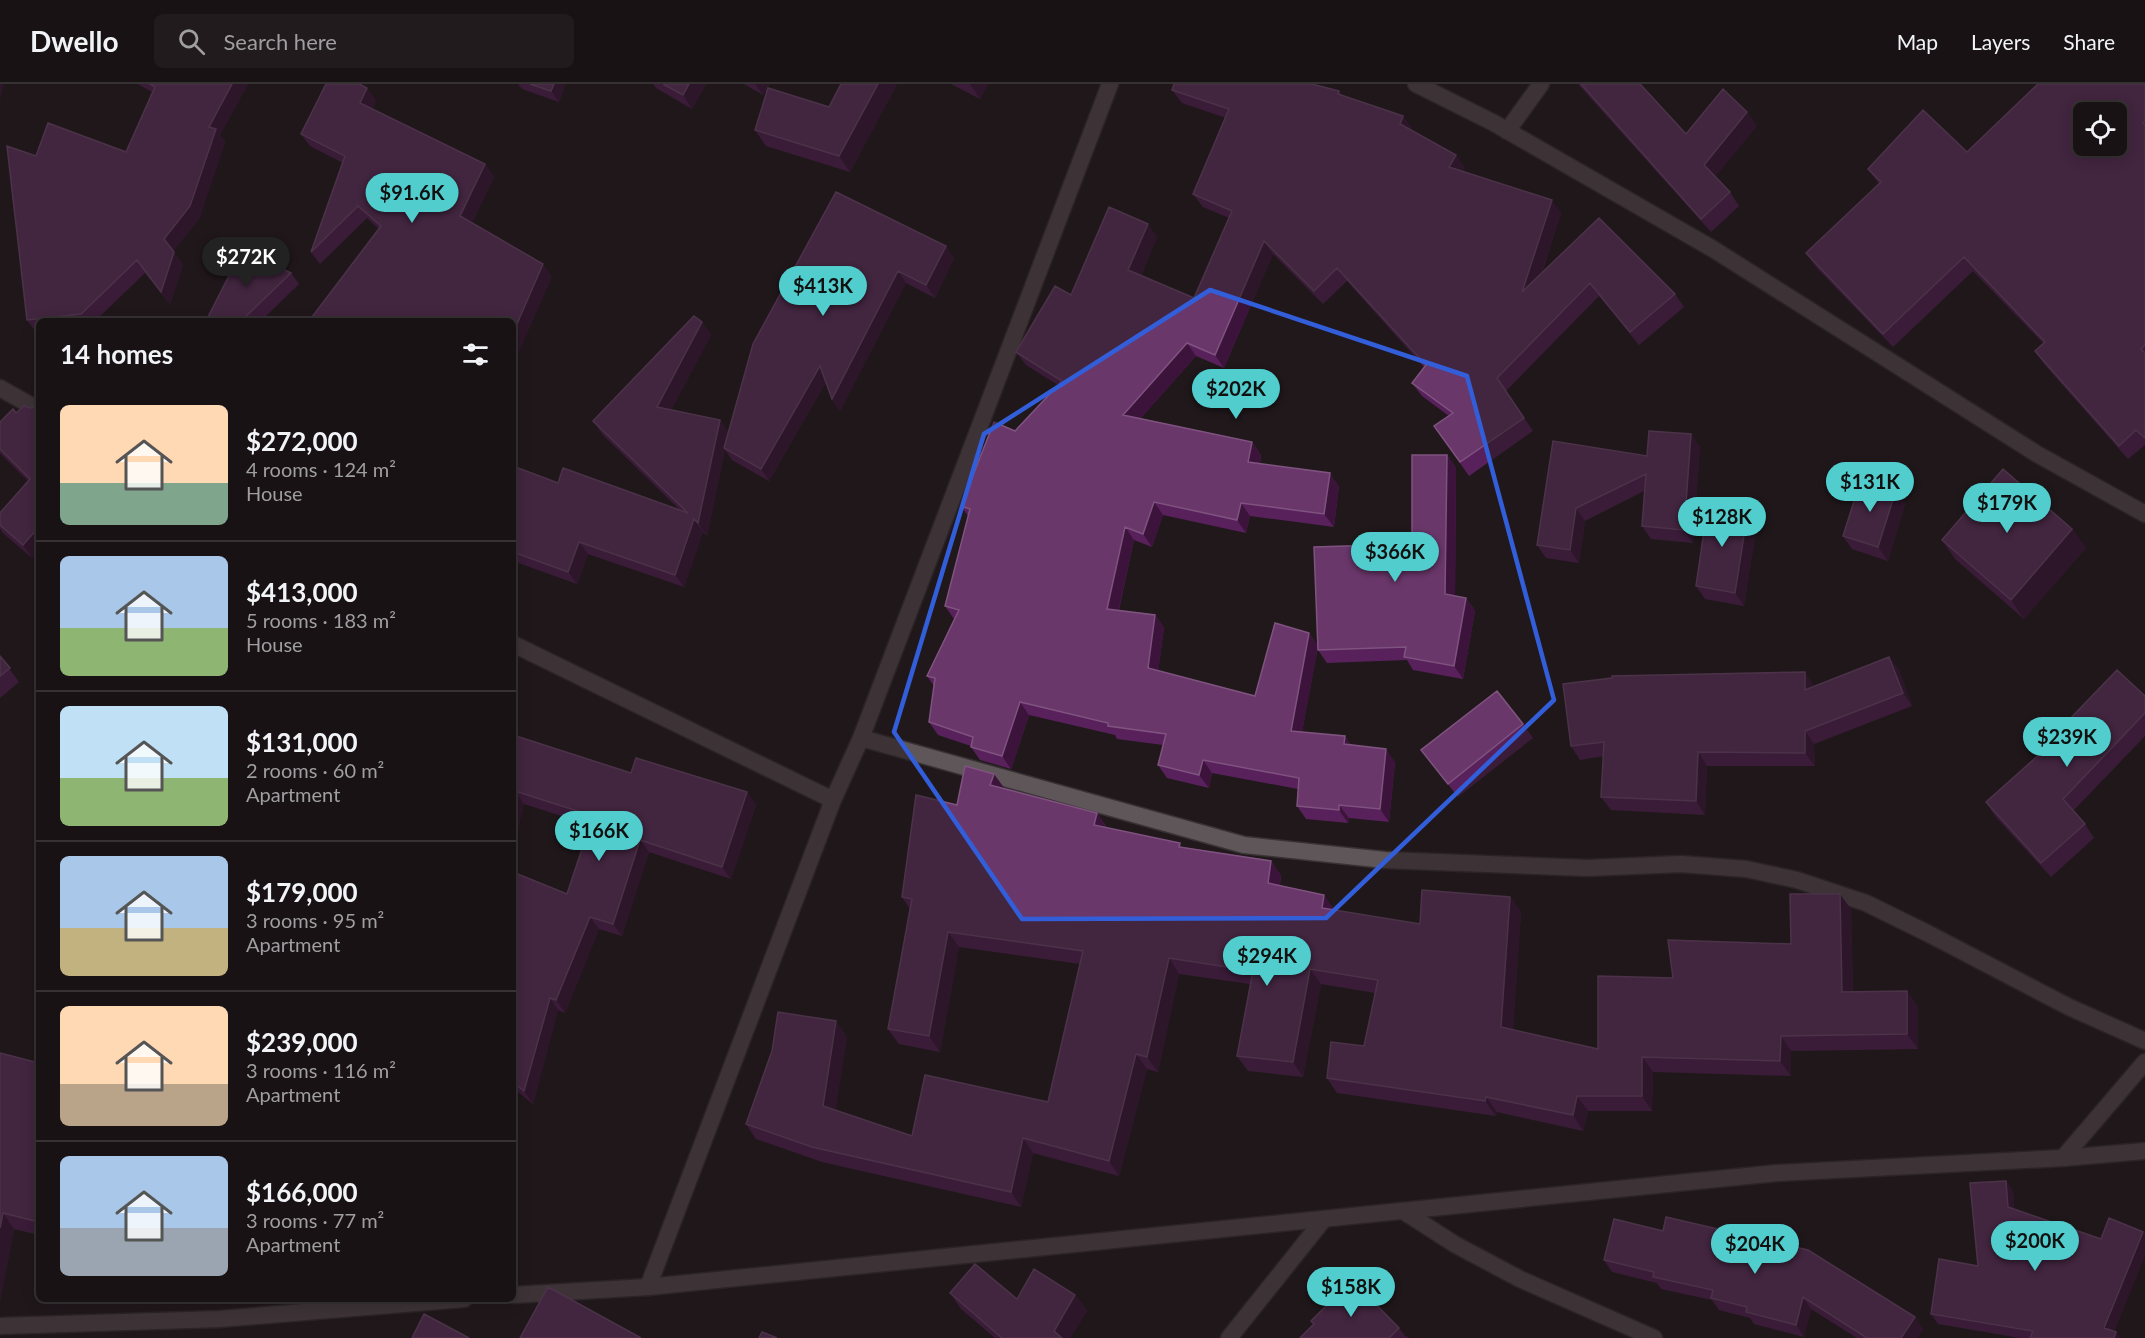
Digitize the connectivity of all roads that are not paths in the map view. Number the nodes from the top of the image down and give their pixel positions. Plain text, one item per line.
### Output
1 (1110, 84) edge
2 (1416, 84) edge
3 (1541, 84) edge
4 (1507, 131) junction
5 (0, 388) edge
6 (36, 408) edge
7 (2145, 514) edge
8 (516, 645) edge
9 (861, 738) junction
10 (833, 800) junction
11 (2145, 1041) edge
12 (2145, 1062) edge
13 (2145, 1151) edge
14 (2063, 1158) junction
15 (1402, 1210) junction
16 (1324, 1219) junction
17 (648, 1287) junction
18 (516, 1295) edge
19 (427, 1302) edge
20 (0, 1326) edge
21 (1229, 1338) edge
22 (1654, 1338) edge

1 - 9 street
2 - 4 street
3 - 4 street
4 - 7 street
5 - 6 street
8 - 10 street
9 - 10 street
9 - 11 street
10 - 17 street
12 - 14 street
13 - 14 street
14 - 15 street
15 - 16 street
15 - 22 street
16 - 17 street
16 - 21 street
17 - 18 street
19 - 20 street

